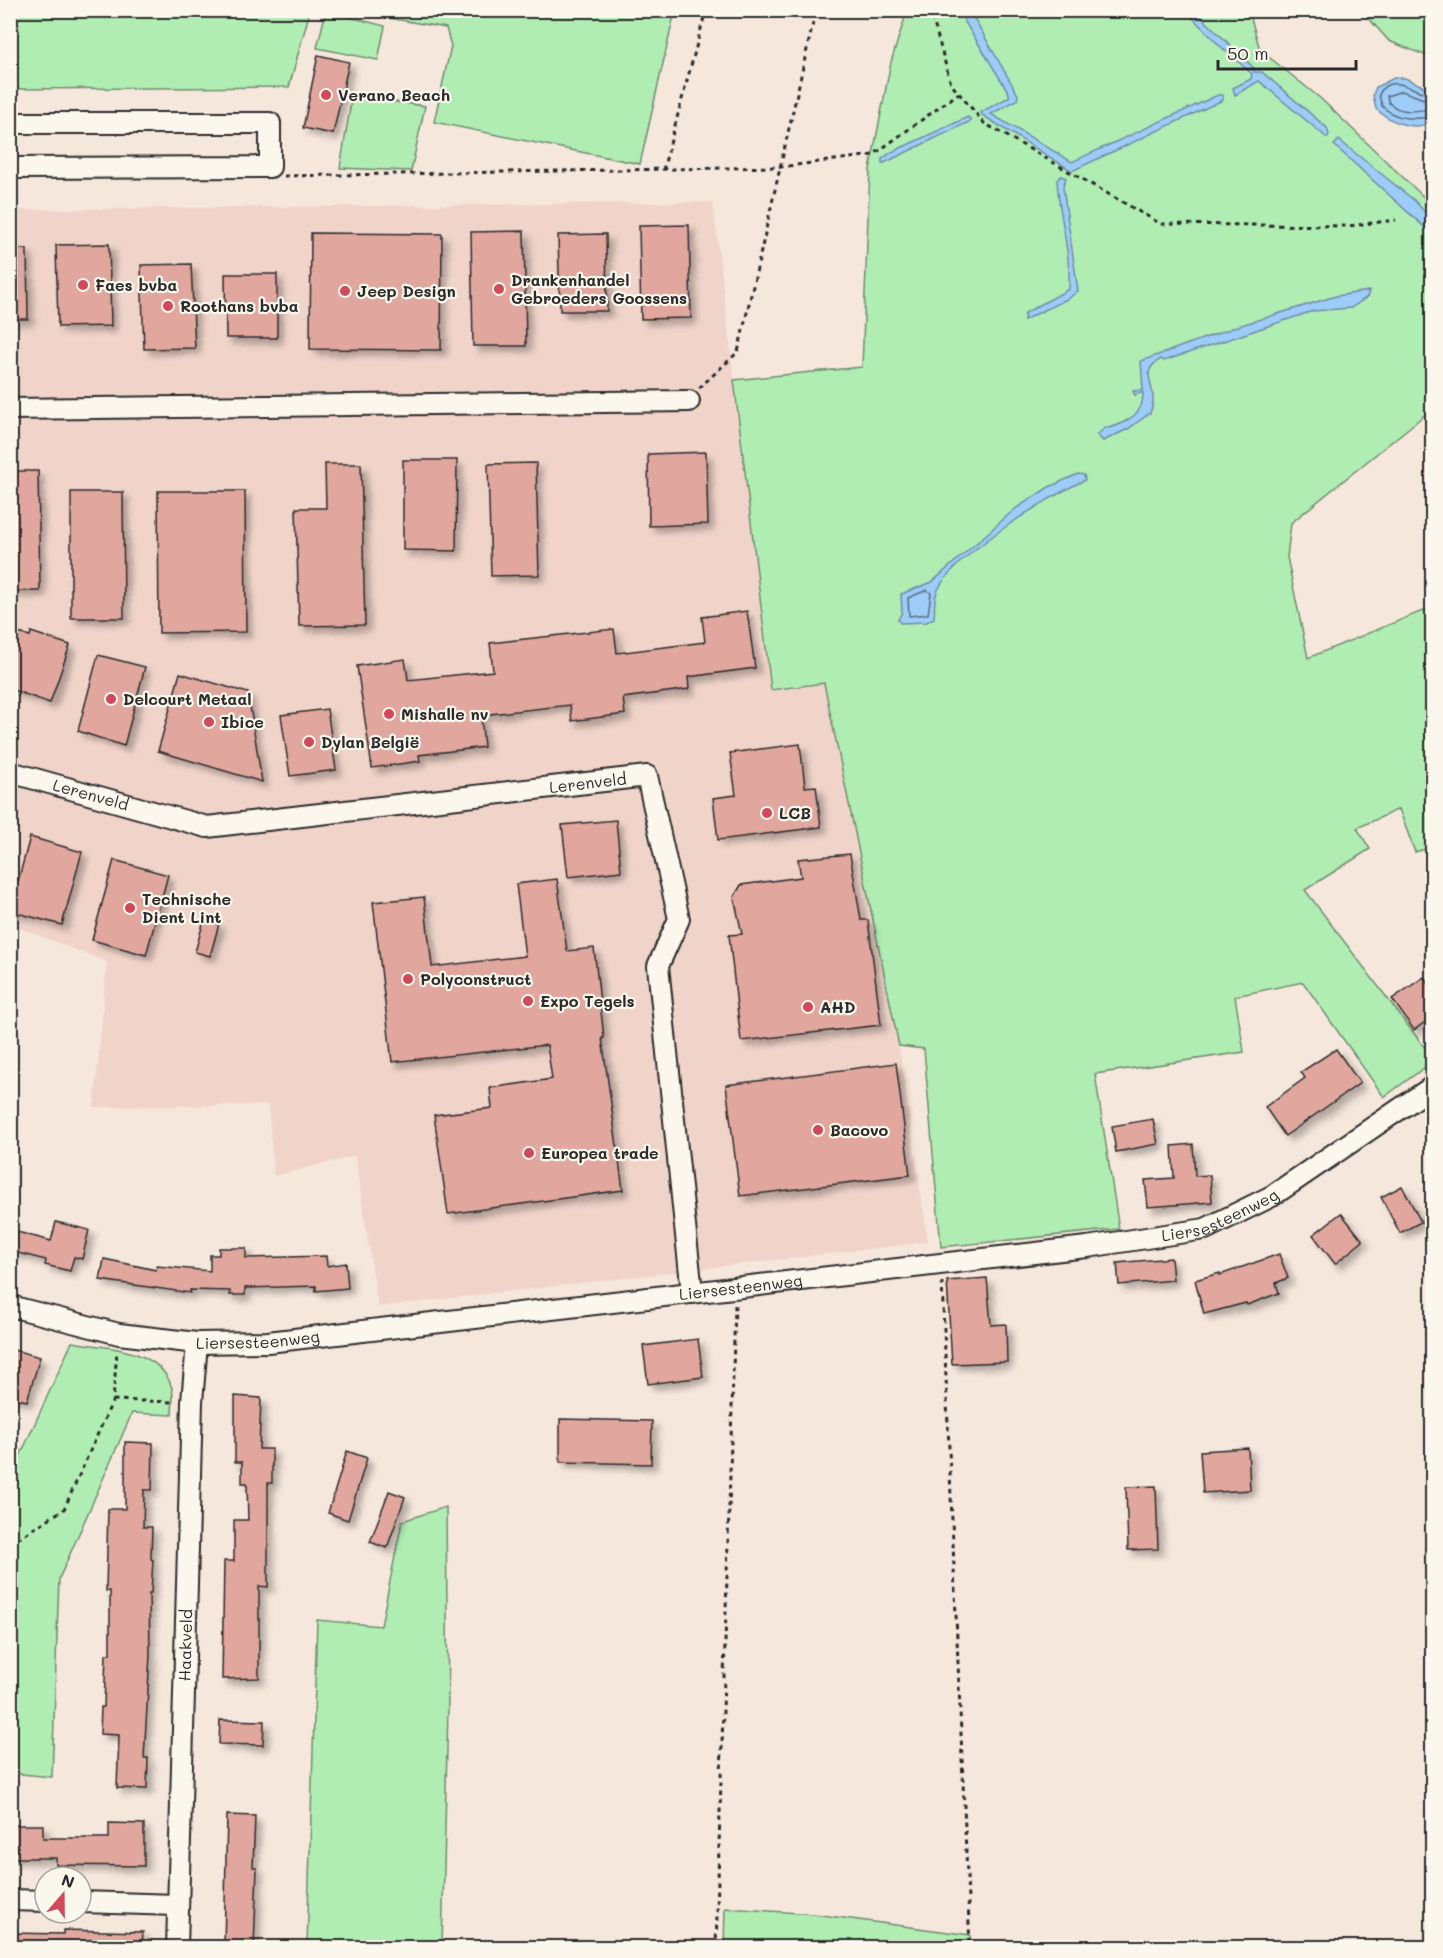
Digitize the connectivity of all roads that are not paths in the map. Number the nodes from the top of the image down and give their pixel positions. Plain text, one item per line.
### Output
1 (10, 123) edge
2 (10, 168) edge
3 (689, 401) road end
4 (10, 409) edge
5 (10, 772) edge
6 (1432, 1087) edge
7 (692, 1293) junction
8 (10, 1306) edge
9 (197, 1343) junction
10 (10, 1900) edge
11 (33, 1901) edge
12 (93, 1902) edge
13 (177, 1905) junction
14 (177, 1947) edge

1 - 2 street
3 - 4 street
5 - 7 street, Lerenveld
6 - 7 street, Liersesteenweg
7 - 9 street, Liersesteenweg
8 - 9 street, Liersesteenweg
9 - 13 street, Haakveld
10 - 11 street
12 - 13 street
13 - 14 street, Haakveld

